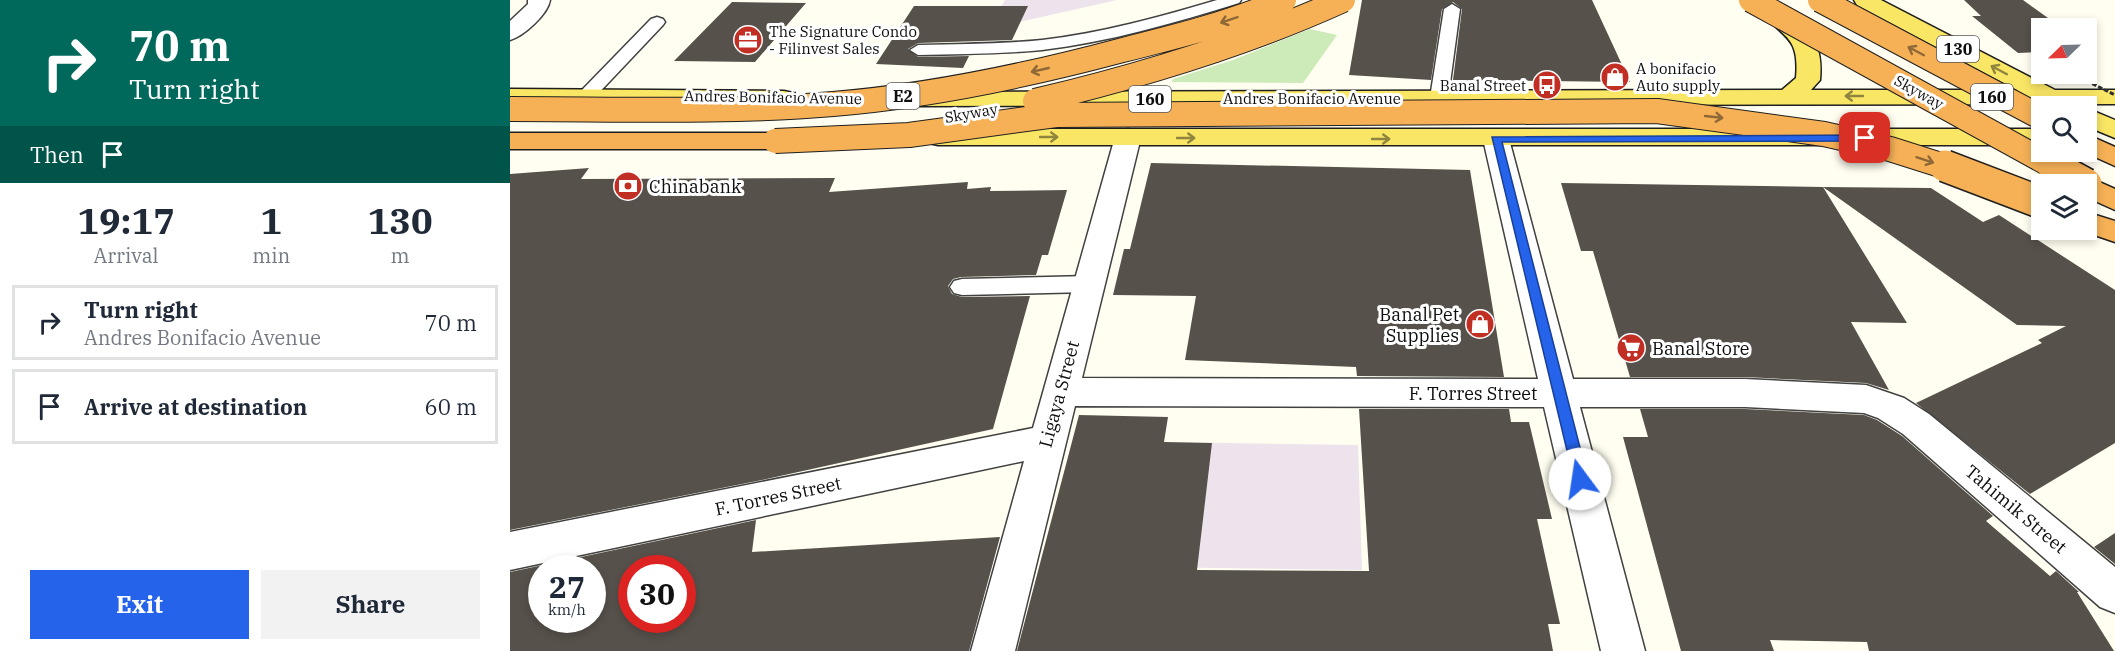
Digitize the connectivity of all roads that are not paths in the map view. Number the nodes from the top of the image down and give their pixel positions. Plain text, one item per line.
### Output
1 (539, 0) edge
2 (1233, 0) edge
3 (1284, 0) edge
4 (1327, 0) edge
5 (1344, 0) edge
6 (1751, 0) edge
7 (1758, 0) edge
8 (1766, 0) edge
9 (1820, 0) edge
10 (1864, 0) edge
11 (1193, 6) edge
12 (1452, 9) dead end
13 (657, 22) dead end
14 (510, 33) edge
15 (918, 50) dead end
16 (1177, 55) junction
17 (587, 95) junction
18 (510, 96) edge
19 (1790, 96) junction
20 (2031, 96) edge
21 (2034, 96) edge
22 (1934, 97) junction
23 (2115, 97) edge
24 (1439, 98) junction
25 (1070, 99) junction
26 (2097, 100) edge
27 (2031, 105) edge
28 (510, 109) edge
29 (2097, 121) edge
30 (2115, 130) edge
31 (2004, 137) junction
32 (2031, 137) edge
33 (2097, 137) edge
34 (2115, 137) edge
35 (1128, 138) junction
36 (1496, 139) junction
37 (510, 140) edge
38 (775, 141) junction
39 (2097, 148) edge
40 (2115, 158) edge
41 (2066, 174) edge
42 (2067, 174) edge
43 (2097, 191) edge
44 (2031, 198) edge
45 (2115, 201) edge
46 (2097, 225) edge
47 (2115, 232) edge
48 (1089, 284) junction
49 (962, 287) dead end
50 (1059, 392) junction
51 (1559, 393) junction
52 (1916, 424) joint
53 (1046, 441) junction
54 (510, 551) edge
55 (2115, 594) edge
56 (993, 651) edge
57 (1623, 651) edge

1 - 14 street
2 - 11 lane
3 -> 28 highway, Skyway / E2, bridge
4 - 16 main road
5 - 38 highway, Skyway / E2, bridge
6 - 41 highway, Skyway, bridge
7 - 19 main road
8 - 22 main road
20 -> 9 highway, Skyway, bridge
21 -> 10 main road, 130
11 - 15 lane
11 - 16 lane
12 - 24 lane
13 - 17 lane
16 - 25 main road
17 - 18 main road, Andres Bonifacio Avenue / 160
17 - 25 main road, Andres Bonifacio Avenue / 160
22 -> 19 main road, Andres Bonifacio Avenue / 160
19 - 24 main road, Andres Bonifacio Avenue / 160
22 - 27 main road, Andres Bonifacio Avenue / 160
22 - 31 main road
23 - 26 main road, Andres Bonifacio Avenue / 160
24 - 25 main road, Andres Bonifacio Avenue / 160
29 - 30 main road
31 - 32 main road, 160
31 - 36 main road, 160
31 - 42 main road
33 - 34 main road
35 -> 36 main road, 160
37 -> 35 main road, 160
35 - 48 street, Ligaya Street
36 - 51 street
37 - 38 highway, Skyway / E2
38 -> 44 highway, bridge
39 - 40 highway
43 - 45 main road
46 - 47 highway
48 - 49 lane
48 - 50 street, Ligaya Street
50 - 51 street, F. Torres Street
50 - 53 street, Ligaya Street
51 - 52 street, F. Torres Street
51 - 57 street
52 - 55 street, Tahimik Street
53 - 54 street, F. Torres Street
53 - 56 street, Ligaya Street

